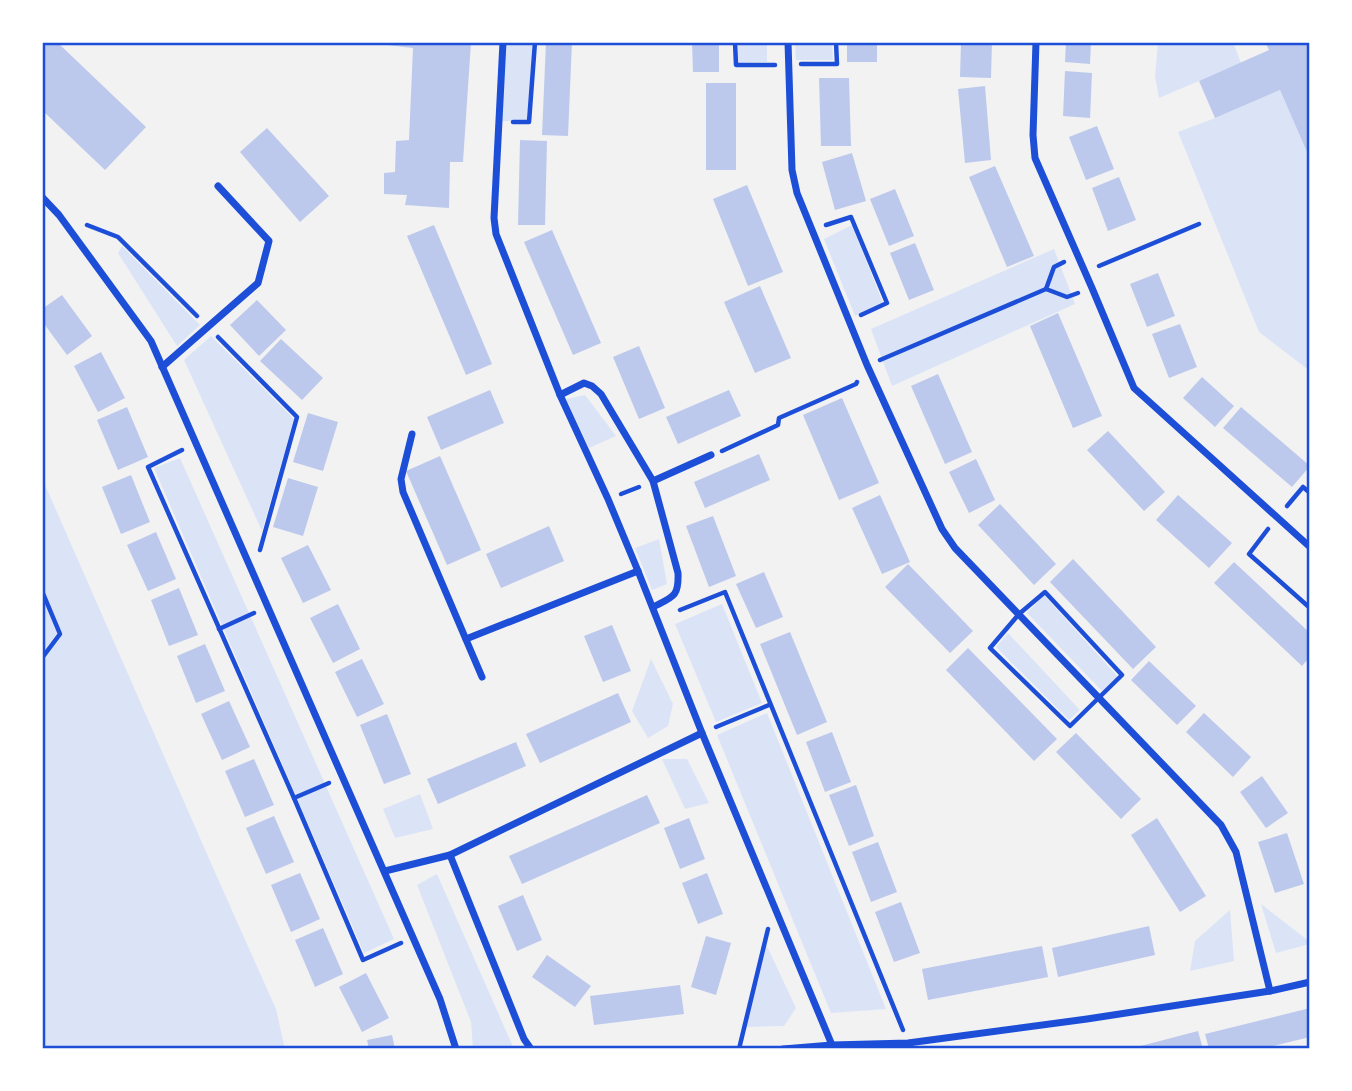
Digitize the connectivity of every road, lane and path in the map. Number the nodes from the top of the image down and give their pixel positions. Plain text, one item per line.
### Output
1 (503, 42) edge
2 (535, 42) edge
3 (788, 42) edge
4 (1036, 42) edge
5 (498, 121) junction
6 (218, 186) dead end
7 (42, 197) edge
8 (59, 215) junction
9 (1199, 224) dead end
10 (812, 230) junction
11 (1078, 255) junction
12 (1085, 271) junction
13 (1093, 288) junction
14 (1046, 289) junction
15 (849, 321) junction
16 (208, 327) junction
17 (882, 359) dead end
18 (162, 367) junction
19 (856, 384) dead end
20 (560, 395) junction
21 (412, 434) dead end
22 (196, 443) junction
23 (731, 447) dead end
24 (711, 455) dead end
25 (653, 481) junction
26 (638, 487) dead end
27 (628, 491) dead end
28 (1310, 493) edge
29 (1277, 517) junction
30 (1310, 547) edge
31 (638, 571) junction
32 (254, 574) junction
33 (42, 591) edge
34 (268, 607) junction
35 (653, 607) junction
36 (1310, 608) edge
37 (657, 620) junction
38 (219, 629) junction
39 (466, 639) junction
40 (42, 657) edge
41 (482, 677) dead end
42 (769, 705) junction
43 (702, 733) junction
44 (343, 777) junction
45 (295, 798) junction
46 (450, 855) junction
47 (385, 871) junction
48 (774, 904) junction
49 (414, 937) junction
50 (1310, 982) edge
51 (1270, 991) junction
52 (908, 1043) junction
53 (832, 1045) junction
54 (456, 1049) edge
55 (531, 1049) edge
56 (739, 1049) edge
57 (783, 1049) edge

1 - 5 street
2 - 5 path
3 - 10 street
4 - 11 street
5 - 20 street
6 - 16 street
7 - 8 street
8 - 16 path
8 - 18 street
9 - 12 path
10 - 15 street
10 - 15 path
11 - 12 street
11 - 14 path
12 - 13 street
13 - 14 path
13 - 29 street
14 - 17 path
15 - 51 street
16 - 18 street
16 - 32 path
18 - 22 street
19 - 23 path
20 - 25 street
20 - 31 street
21 - 39 street
22 - 32 street
22 - 38 path
24 - 25 street
25 - 35 street
26 - 27 path
28 - 29 path
29 - 30 street
29 - 36 path
31 - 35 street
31 - 39 street
32 - 34 street
33 - 40 path
34 - 38 path
34 - 44 street
35 - 37 street
37 - 42 path
37 - 43 street
38 - 45 path
39 - 41 street
42 - 43 path
42 - 52 path
43 - 46 street
43 - 48 street
44 - 45 path
44 - 47 street
45 - 49 path
46 - 47 street
46 - 55 street
47 - 49 street
48 - 53 street
48 - 56 path
49 - 54 street
50 - 51 street
51 - 52 street
52 - 53 street
53 - 57 street

